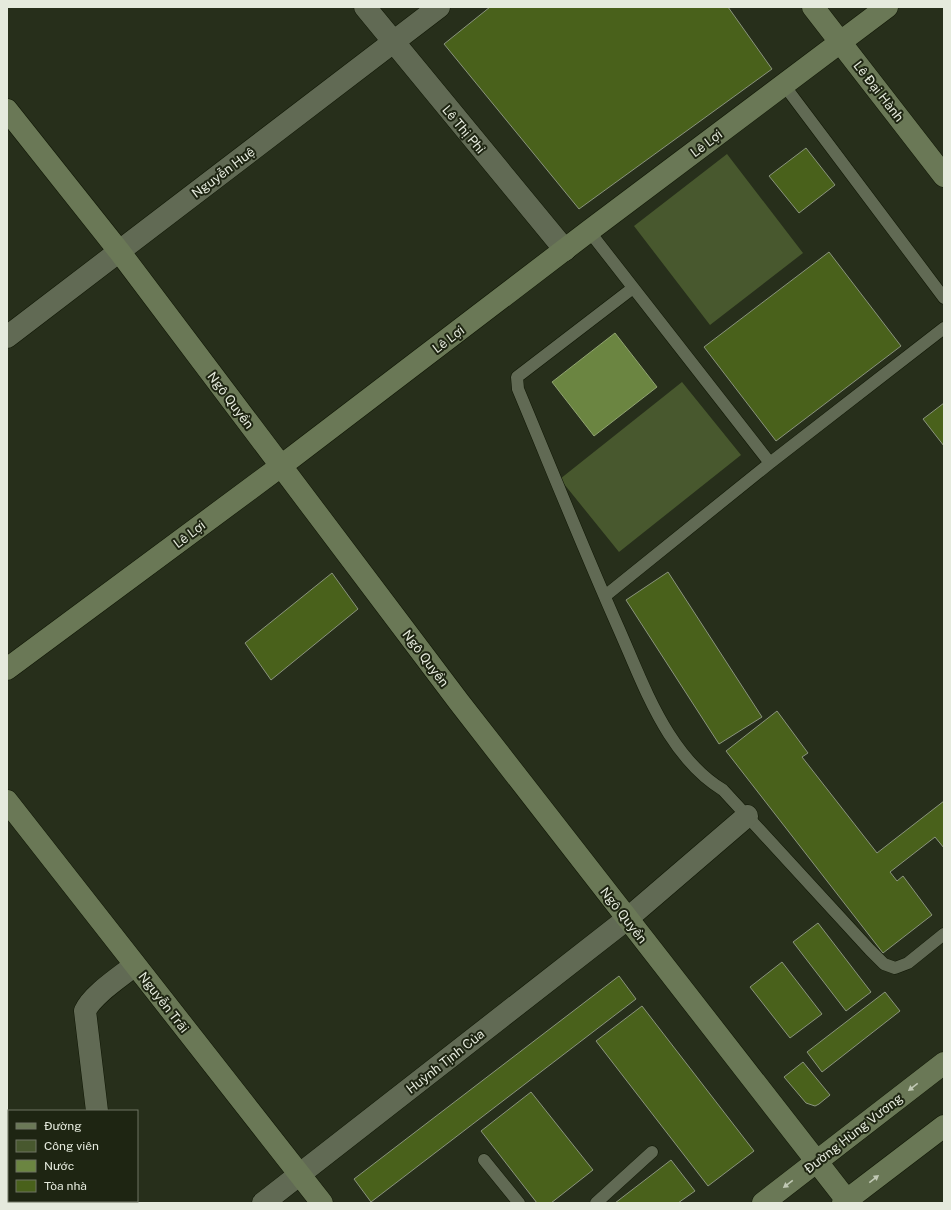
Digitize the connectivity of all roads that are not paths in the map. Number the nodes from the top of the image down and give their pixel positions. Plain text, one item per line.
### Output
1 (365, 7) edge
2 (439, 7) edge
3 (813, 7) edge
4 (887, 7) edge
5 (393, 42) junction
6 (841, 42) junction
7 (784, 84) junction
8 (7, 110) edge
9 (944, 176) edge
10 (589, 231) junction
11 (565, 250) junction
12 (119, 252) junction
13 (633, 288) junction
14 (944, 298) edge
15 (944, 328) edge
16 (7, 337) edge
17 (770, 463) junction
18 (281, 466) junction
19 (605, 596) junction
20 (7, 669) edge
21 (7, 801) edge
22 (747, 816) junction
23 (627, 919) junction
24 (944, 934) edge
25 (135, 965) junction
26 (944, 1063) edge
27 (96, 1110) edge
28 (944, 1126) edge
29 (652, 1152) dead end
30 (484, 1160) dead end
31 (818, 1161) junction
32 (299, 1174) junction
33 (847, 1202) edge
34 (263, 1203) edge
35 (322, 1203) edge
36 (519, 1203) edge
37 (596, 1203) edge
38 (763, 1203) edge

1 - 5 street, Lê Thị Phỉ
2 - 5 street, Nguyễn Huệ
3 - 6 main road, Lê Đại Hành
4 - 6 main road, Lê Lợi
5 - 11 street, Lê Thị Phỉ
5 - 12 street, Nguyễn Huệ
6 - 7 main road, Lê Lợi
6 - 9 main road, Lê Đại Hành
7 - 10 main road, Lê Lợi
7 - 14 lane
8 - 12 main road, Ngô Quyền
10 - 11 main road, Lê Lợi
10 - 13 lane
11 - 18 main road, Lê Lợi
12 - 16 street, Nguyễn Huệ
12 - 18 main road, Ngô Quyền
13 - 17 lane
13 - 19 lane
15 - 17 lane
17 - 19 lane
18 - 20 main road, Lê Lợi
18 - 23 main road, Ngô Quyền
19 - 22 lane
21 - 25 main road, Nguyễn Trãi
22 - 23 street, Huỳnh Tịnh Của
22 - 24 lane
23 - 31 main road, Ngô Quyền
23 - 32 street, Huỳnh Tịnh Của
25 - 27 street
25 - 32 main road, Nguyễn Trãi
26 -> 31 main road, Đường Hùng Vương
33 -> 28 main road
29 - 37 lane
30 - 36 lane
31 - 33 main road, Ngô Quyền
31 -> 38 main road, Đường Hùng Vương
32 - 34 street, Huỳnh Tịnh Của
32 - 35 main road, Nguyễn Trãi

